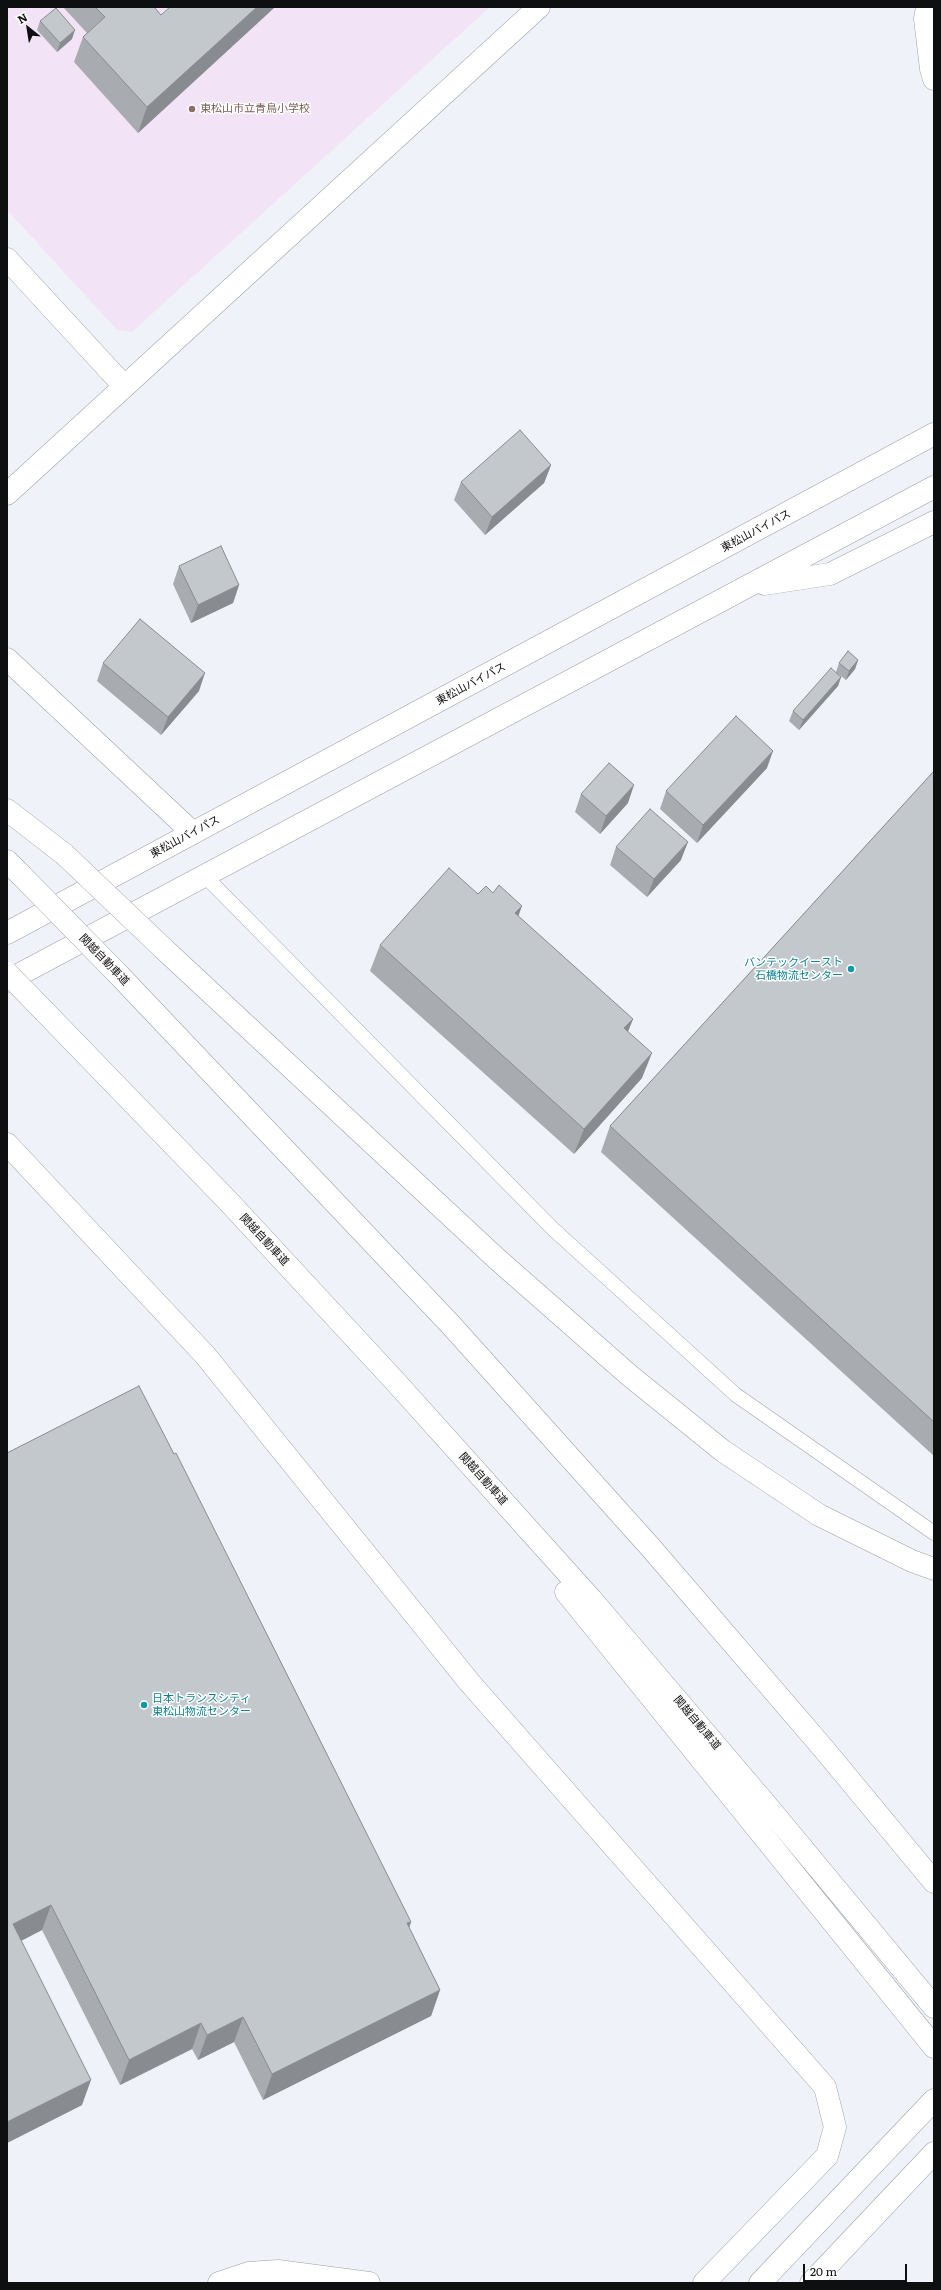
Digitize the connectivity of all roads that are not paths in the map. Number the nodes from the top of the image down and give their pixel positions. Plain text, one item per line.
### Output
1 (539, 7) edge
2 (927, 7) edge
3 (934, 79) edge
4 (7, 259) edge
5 (124, 386) junction
6 (934, 434) edge
7 (934, 487) edge
8 (7, 494) edge
9 (934, 522) edge
10 (746, 587) junction
11 (7, 659) edge
12 (7, 810) edge
13 (193, 833) junction
14 (13, 867) edge
15 (204, 874) junction
16 (7, 933) edge
17 (7, 973) edge
18 (7, 981) edge
19 (7, 1144) edge
20 (393, 1379) junction
21 (934, 1534) edge
22 (934, 1569) edge
23 (934, 1882) edge
24 (933, 2006) edge
25 (934, 2048) edge
26 (934, 2100) edge
27 (934, 2153) edge
28 (219, 2283) edge
29 (369, 2283) edge
30 (704, 2283) edge
31 (760, 2283) edge
32 (811, 2283) edge

1 - 5 main road
2 - 3 main road
4 - 5 main road
5 - 8 main road
6 - 13 main road, 東松山バイパス
7 - 10 main road
9 - 10 main road
10 - 15 main road
11 - 13 main road
12 - 22 main road, bridge
13 - 16 main road, 東松山バイパス
14 - 23 main road, 関越自動車道, bridge
15 - 18 main road
15 - 21 lane
17 - 20 main road, 関越自動車道, bridge
19 - 30 main road
20 - 24 main road, 関越自動車道
20 - 25 main road
26 - 31 main road
27 - 32 main road
28 - 29 main road

